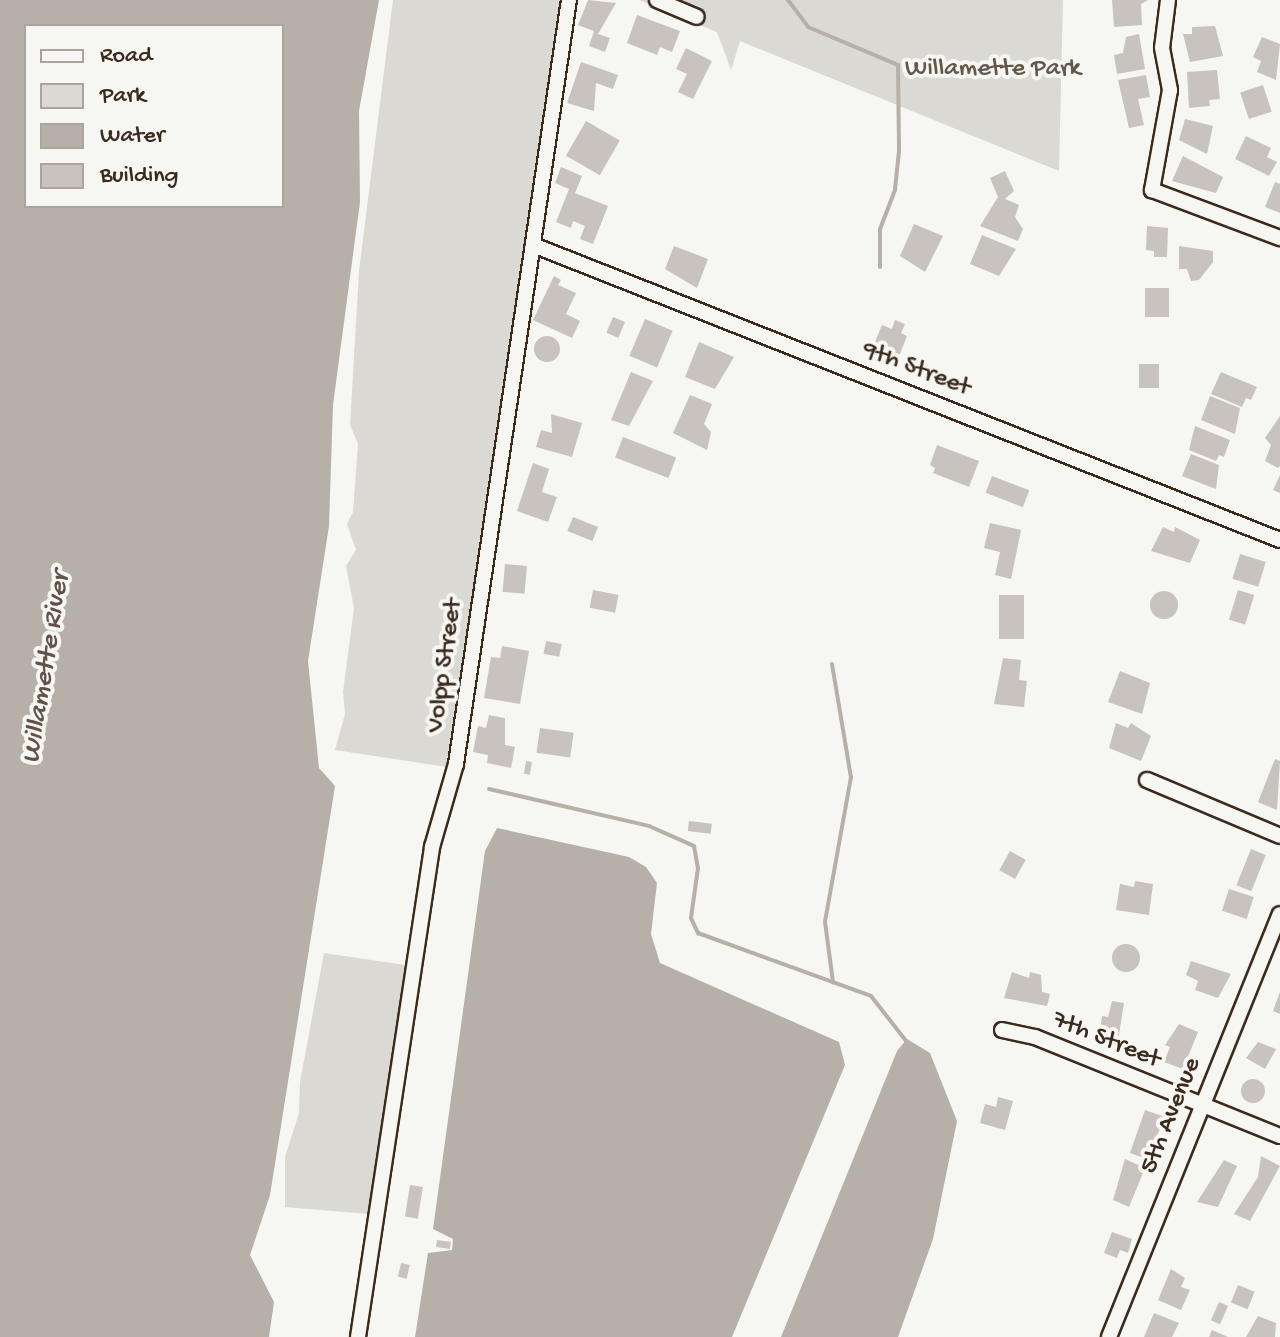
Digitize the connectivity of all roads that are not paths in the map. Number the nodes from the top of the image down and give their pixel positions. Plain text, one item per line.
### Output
1 (569, 0) edge
2 (657, 0) edge
3 (1168, 0) edge
4 (697, 17) dead end
5 (1280, 238) edge
6 (533, 245) junction
7 (1280, 540) edge
8 (1147, 780) dead end
9 (1280, 836) edge
10 (1280, 914) edge
11 (1002, 1030) dead end
12 (1203, 1106) junction
13 (1280, 1136) edge
14 (358, 1337) edge
15 (1109, 1337) edge

1 - 6 street, Volpp Street
2 - 4 street
3 - 5 street
6 - 7 street, 9th Street
6 - 14 street, Volpp Street
8 - 9 street
10 - 12 street, 5th Avenue
11 - 12 street, 7th Street
12 - 13 street, 7th Street
12 - 15 street, 5th Avenue

